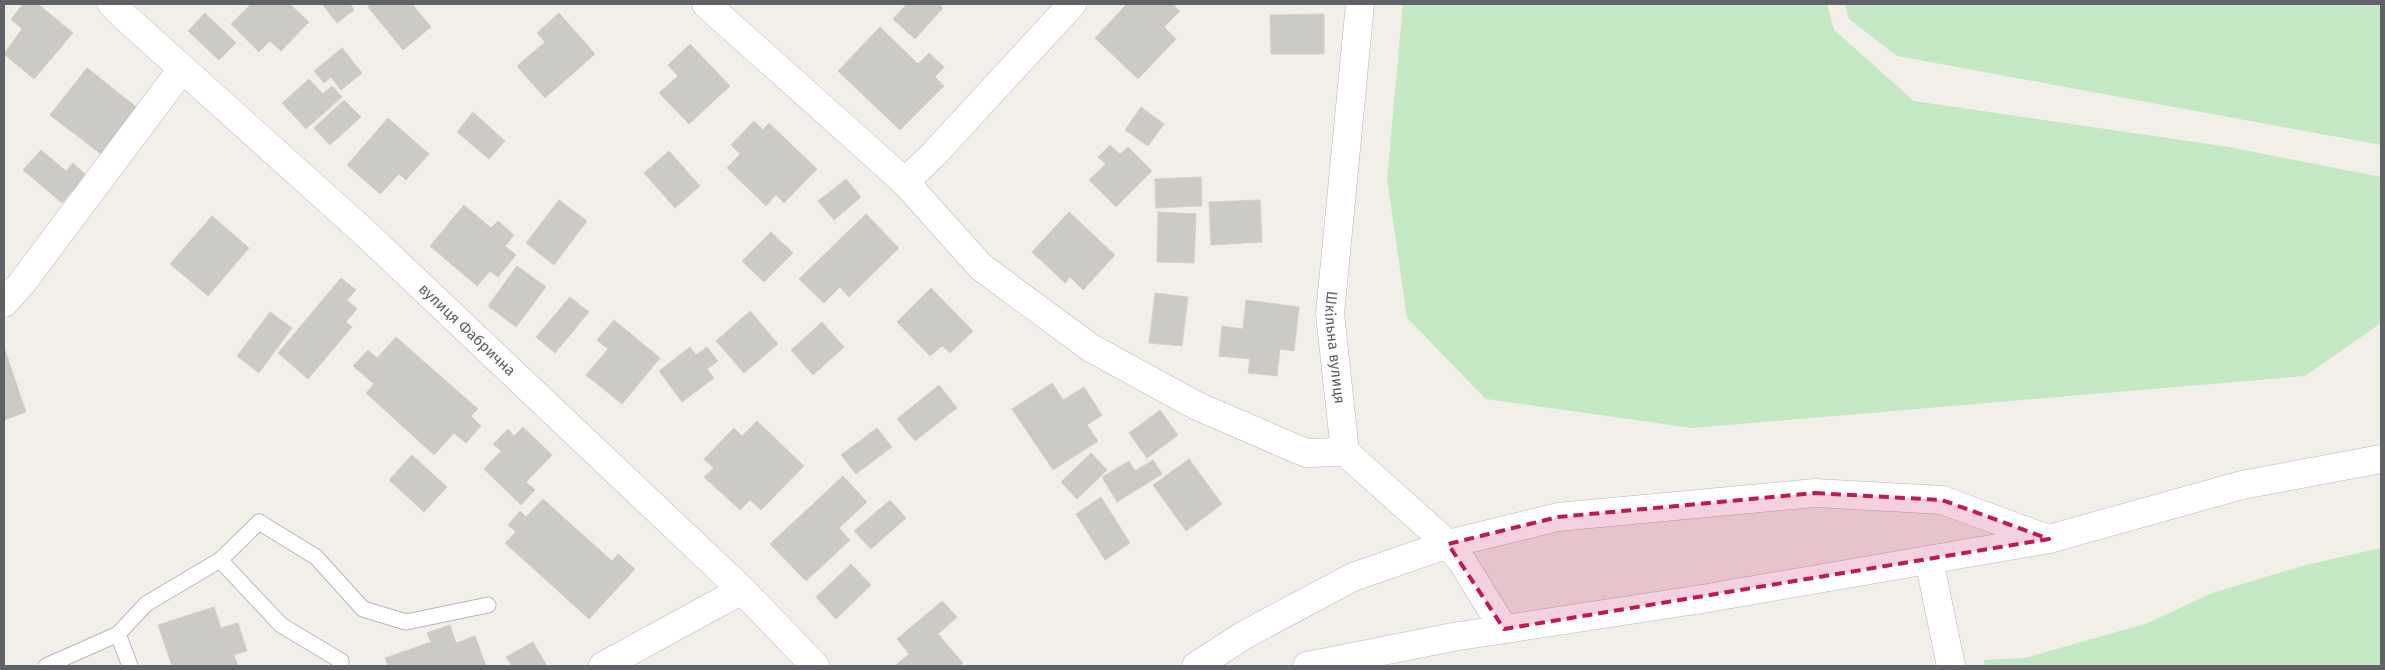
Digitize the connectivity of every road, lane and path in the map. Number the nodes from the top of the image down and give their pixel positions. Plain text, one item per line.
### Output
1 (112, 4) edge
2 (706, 4) edge
3 (1072, 4) edge
4 (1360, 4) edge
5 (182, 69) junction
6 (905, 182) junction
7 (4, 303) edge
8 (1345, 452) junction
9 (2381, 458) edge
10 (2049, 539) junction
11 (1448, 544) junction
12 (220, 560) junction
13 (1929, 560) junction
14 (742, 590) junction
15 (488, 605) dead end
16 (1504, 630) junction
17 (118, 634) junction
18 (1409, 656) edge
19 (341, 661) dead end
20 (46, 666) edge
21 (130, 666) edge
22 (603, 666) edge
23 (815, 666) edge
24 (1196, 666) edge
25 (1307, 666) edge
26 (1951, 666) edge

1 - 5 street, вулиця Фабрична
2 - 6 street
3 - 6 street
4 - 8 street, Шкільна вулиця
5 - 7 street
5 - 14 street, вулиця Фабрична
6 - 8 street
8 - 11 street
9 - 10 street
10 - 11 street
10 - 13 street
11 - 16 street
11 - 24 street
12 - 15 lane
12 - 17 lane
12 - 19 lane
13 - 16 street
13 - 26 street
14 - 22 street
14 - 23 street, вулиця Фабрична
16 - 18 street
17 - 20 lane
17 - 21 lane
18 - 25 street

